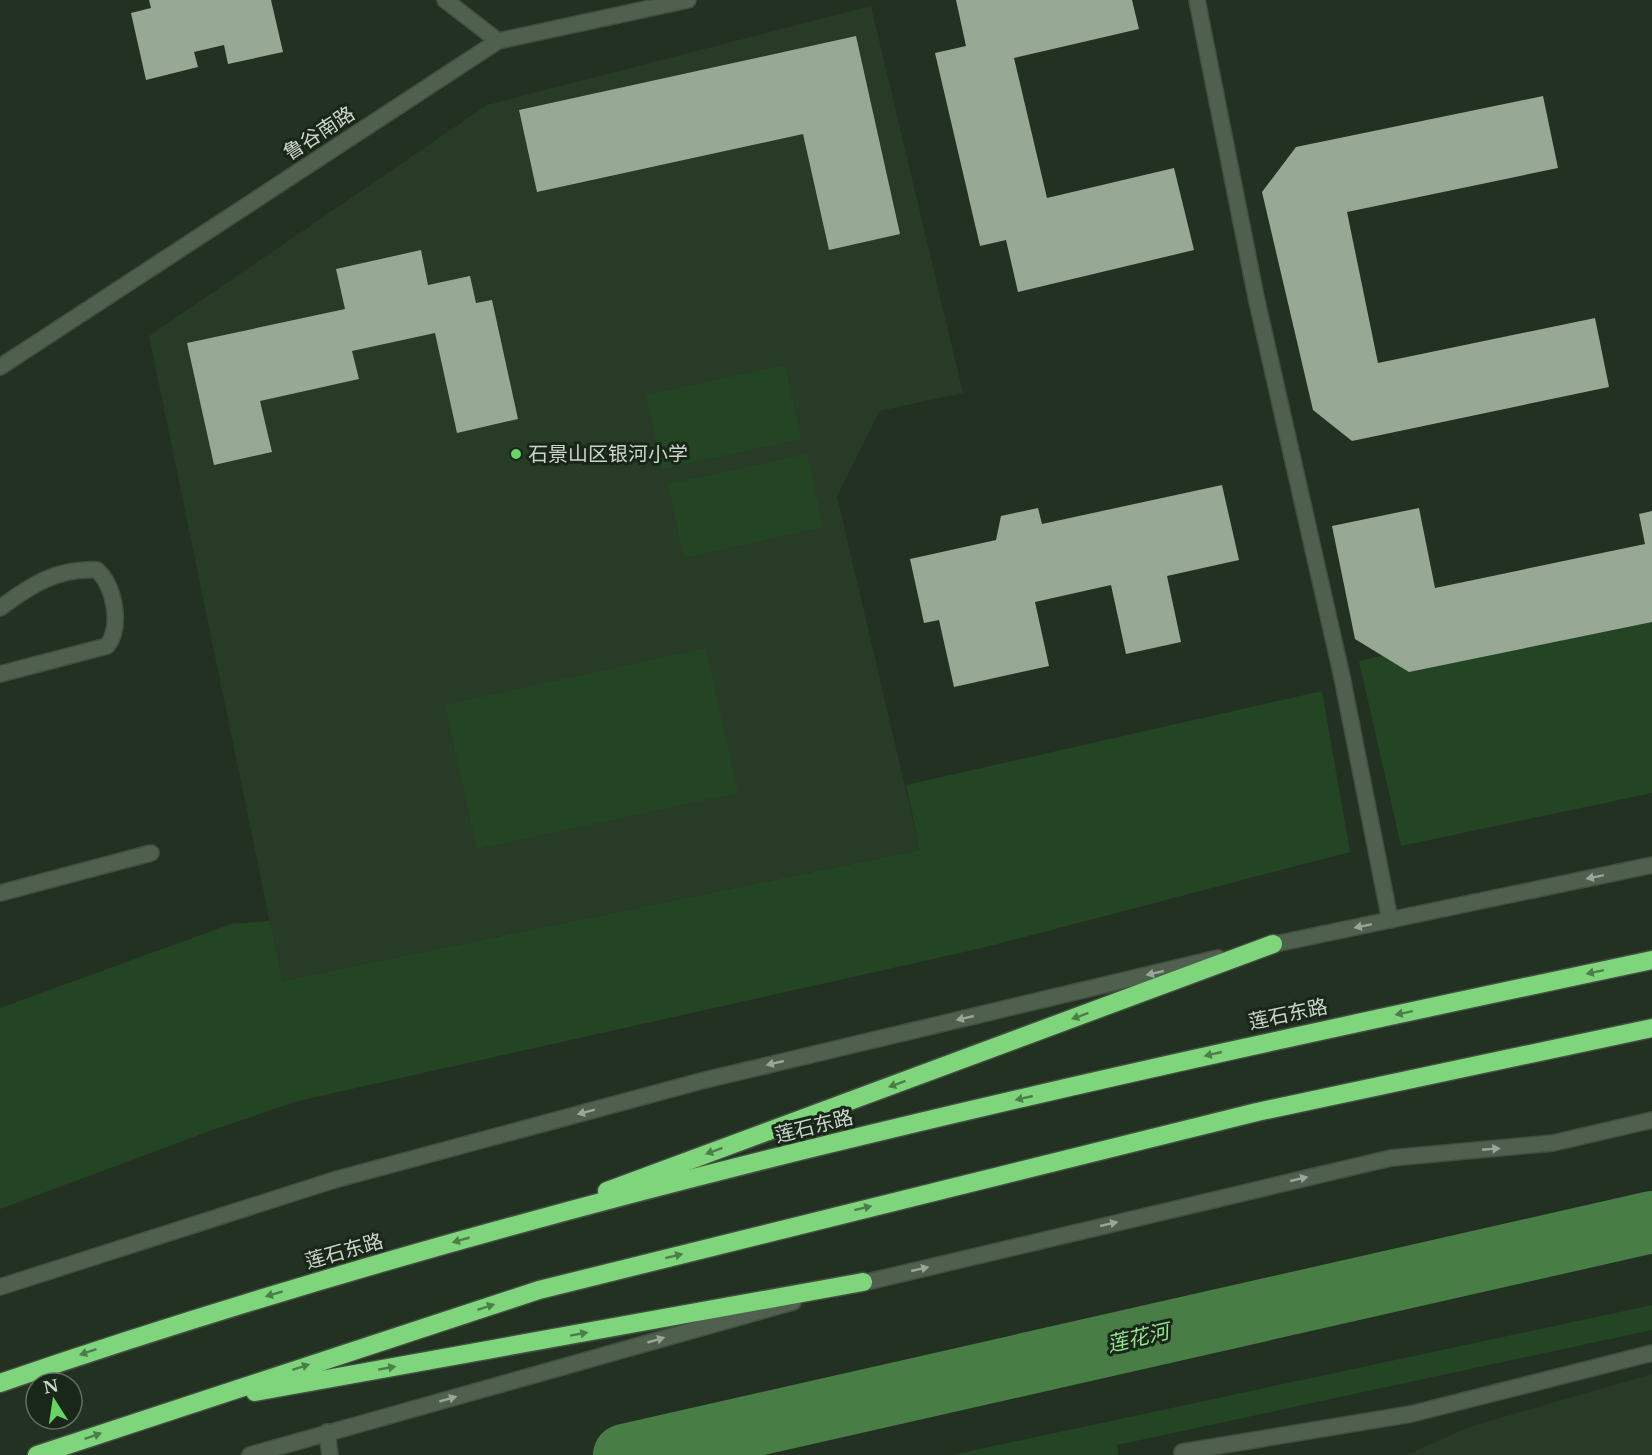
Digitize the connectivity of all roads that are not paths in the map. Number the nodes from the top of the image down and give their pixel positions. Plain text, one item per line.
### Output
1 (445, 0) edge
2 (688, 0) edge
3 (1197, 0) edge
4 (498, 41) junction
5 (0, 367) edge
6 (0, 608) edge
7 (0, 674) edge
8 (150, 853) dead end
9 (1652, 865) edge
10 (0, 893) edge
11 (1390, 920) junction
12 (1273, 944) junction
13 (1652, 960) edge
14 (1652, 1028) edge
15 (1652, 1120) edge
16 (518, 1224) junction
17 (863, 1282) junction
18 (0, 1287) edge
19 (1652, 1353) edge
20 (0, 1383) edge
21 (185, 1405) junction
22 (327, 1432) junction
23 (280, 1450) edge
24 (37, 1455) edge
25 (250, 1455) edge
26 (330, 1455) edge
27 (1183, 1455) edge

1 - 4 street
2 - 4 street, 鲁谷南路
3 - 11 street
4 - 5 street, 鲁谷南路
6 - 7 street
8 - 10 street
9 -> 11 street
11 -> 12 street
12 -> 16 highway
12 -> 18 street
13 -> 16 highway, 莲石东路
21 -> 14 highway
17 -> 15 street
16 -> 20 highway, 莲石东路
21 -> 17 highway
22 -> 17 street
19 - 27 street
24 -> 21 highway
22 - 23 street
22 - 26 street
23 - 25 street

